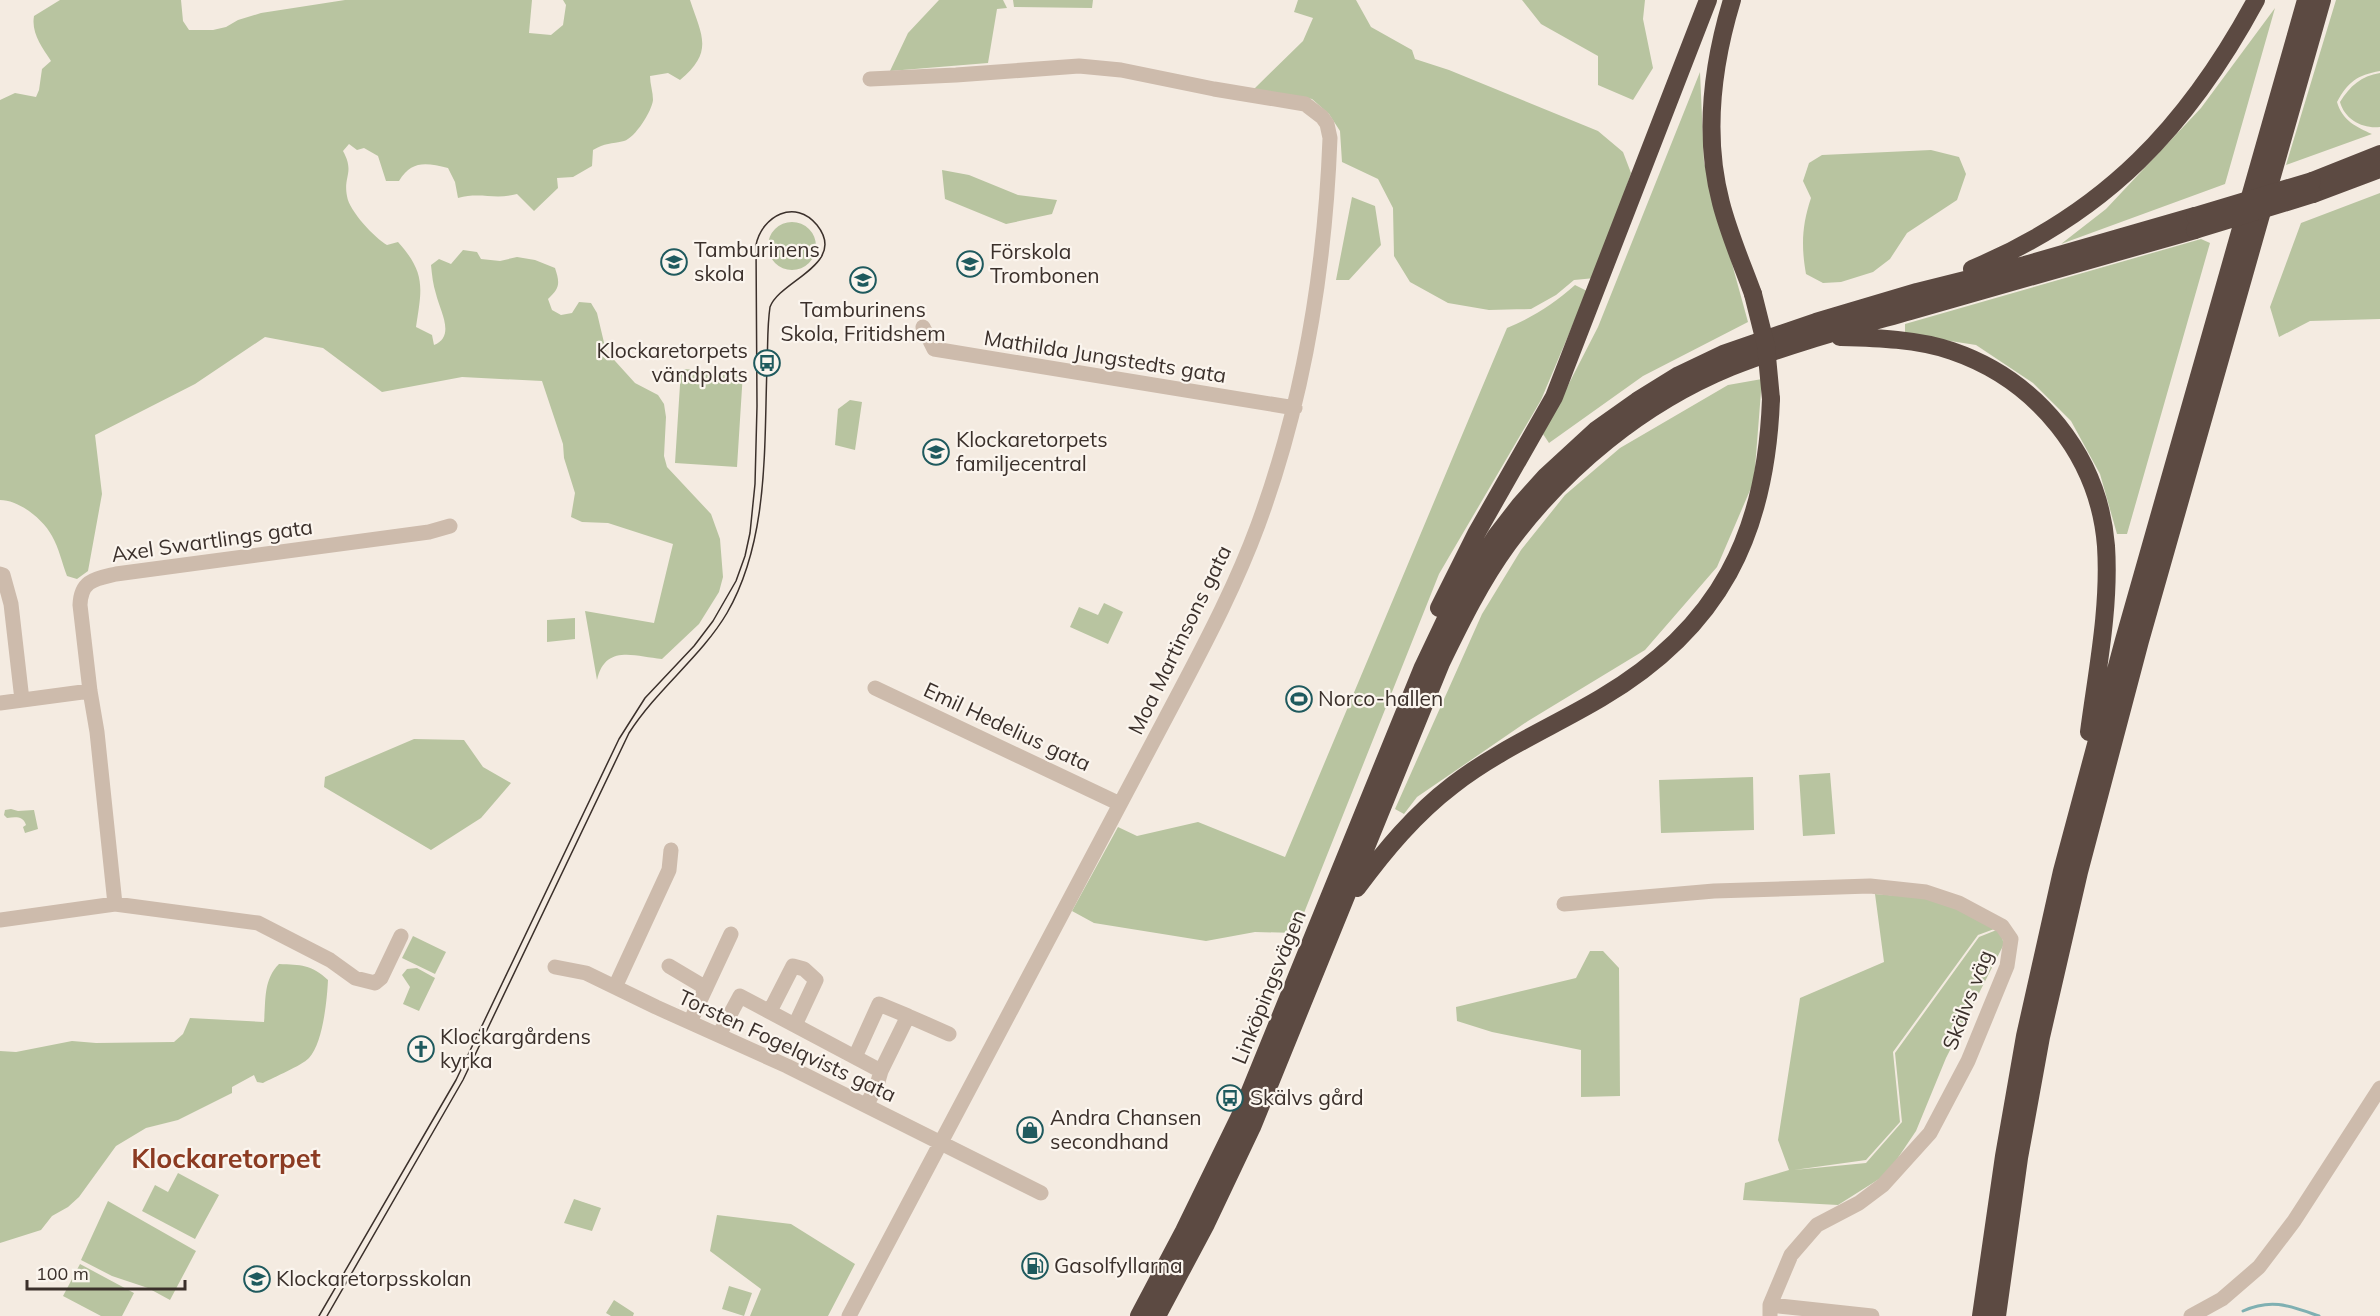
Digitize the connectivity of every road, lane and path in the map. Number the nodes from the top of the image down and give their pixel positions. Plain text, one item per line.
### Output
1 (1708, 0) edge
2 (1732, 0) edge
3 (2256, 0) edge
4 (2306, 0) edge
5 (2322, 0) edge
6 (2331, 0) edge
7 (2307, 55) junction
8 (870, 79) dead end
9 (2380, 154) edge
10 (2380, 169) edge
11 (2312, 187) junction
12 (2195, 223) junction
13 (1917, 292) junction
14 (923, 327) dead end
15 (1823, 336) junction
16 (1295, 408) junction
17 (1551, 482) junction
18 (450, 526) dead end
19 (0, 574) edge
20 (1423, 668) junction
21 (875, 688) dead end
22 (90, 691) junction
23 (22, 700) junction
24 (0, 704) edge
25 (2081, 796) junction
26 (1120, 804) junction
27 (671, 849) dead end
28 (115, 904) junction
29 (1564, 904) dead end
30 (1341, 911) junction
31 (0, 920) edge
32 (731, 934) dead end
33 (401, 936) dead end
34 (669, 966) dead end
35 (555, 967) dead end
36 (615, 987) junction
37 (706, 988) junction
38 (770, 1011) junction
39 (908, 1016) junction
40 (690, 1022) junction
41 (795, 1025) junction
42 (949, 1034) dead end
43 (719, 1035) junction
44 (855, 1057) junction
45 (881, 1071) junction
46 (2380, 1088) edge
47 (867, 1104) junction
48 (940, 1143) junction
49 (1041, 1193) dead end
50 (1770, 1310) edge
51 (849, 1316) edge
52 (1139, 1316) edge
53 (1157, 1316) edge
54 (1872, 1316) edge
55 (1981, 1316) edge
56 (1997, 1316) edge
57 (2191, 1316) edge

1 - 20 highway
2 - 30 highway, bridge
3 - 13 highway
4 - 25 highway
5 - 7 highway
6 - 7 highway
7 - 56 highway
8 - 16 street, Moa Martinsons gata
9 - 11 highway
10 - 11 highway
11 - 12 highway, bridge
12 - 13 highway
12 - 15 highway
13 - 17 highway
14 - 16 street, Mathilda Jungstedts gata
15 - 17 highway
15 - 25 highway
16 - 26 street, Moa Martinsons gata
17 - 20 highway
17 - 30 highway
18 - 22 street, Axel Swartlings gata
19 - 23 street
20 - 52 highway, Linköpingsvägen
21 - 26 street, Emil Hedelius gata
22 - 23 street
22 - 28 street, Axel Swartlings gata
23 - 24 street
25 - 55 highway
26 - 48 street, Moa Martinsons gata
27 - 36 street
28 - 31 street
28 - 33 street
29 - 50 street, Skälvs väg
30 - 53 highway, Linköpingsvägen
32 - 37 street
34 - 37 street
35 - 36 street, Torsten Fogelqvists gata
36 - 40 street, Torsten Fogelqvists gata
37 - 40 street
38 - 41 street
38 - 41 street
38 - 43 street
39 - 42 street
39 - 44 street
39 - 45 street
40 - 43 street, Torsten Fogelqvists gata
41 - 44 street
43 - 47 street, Torsten Fogelqvists gata
44 - 45 street
45 - 47 street
46 - 57 street
47 - 48 street, Torsten Fogelqvists gata
48 - 49 street
48 - 51 street, Moa Martinsons gata
50 - 54 street

